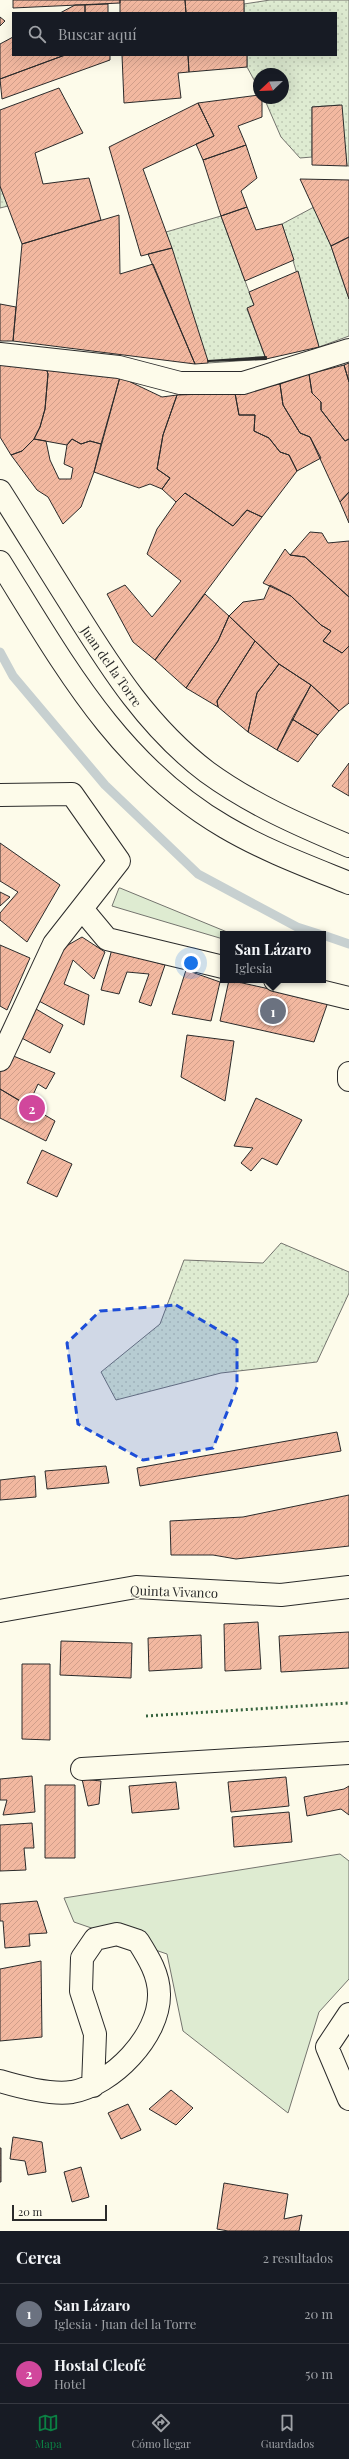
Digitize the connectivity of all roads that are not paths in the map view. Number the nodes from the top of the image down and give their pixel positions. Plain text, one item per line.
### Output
1 (349, 350) edge
2 (0, 354) edge
3 (0, 491) edge
4 (0, 562) edge
5 (0, 795) edge
6 (349, 846) edge
7 (349, 883) edge
8 (82, 909) junction
9 (220, 966) edge
10 (287, 983) edge
11 (349, 998) edge
12 (0, 1060) edge
13 (349, 1073) edge
14 (349, 1080) edge
15 (349, 1588) edge
16 (0, 1611) edge
17 (349, 1753) edge
18 (82, 1769) dead end
19 (349, 2014) edge
20 (0, 2081) edge
21 (93, 2086) junction
22 (349, 2099) edge

1 - 2 street
3 - 6 street, Juan del la Torre
4 - 7 street
5 - 8 street
8 - 9 street
8 - 12 street
10 - 11 street
13 - 14 street
15 - 16 street, Quinta Vivanco
17 - 18 street
19 - 22 street
20 - 21 street
21 - 21 street

